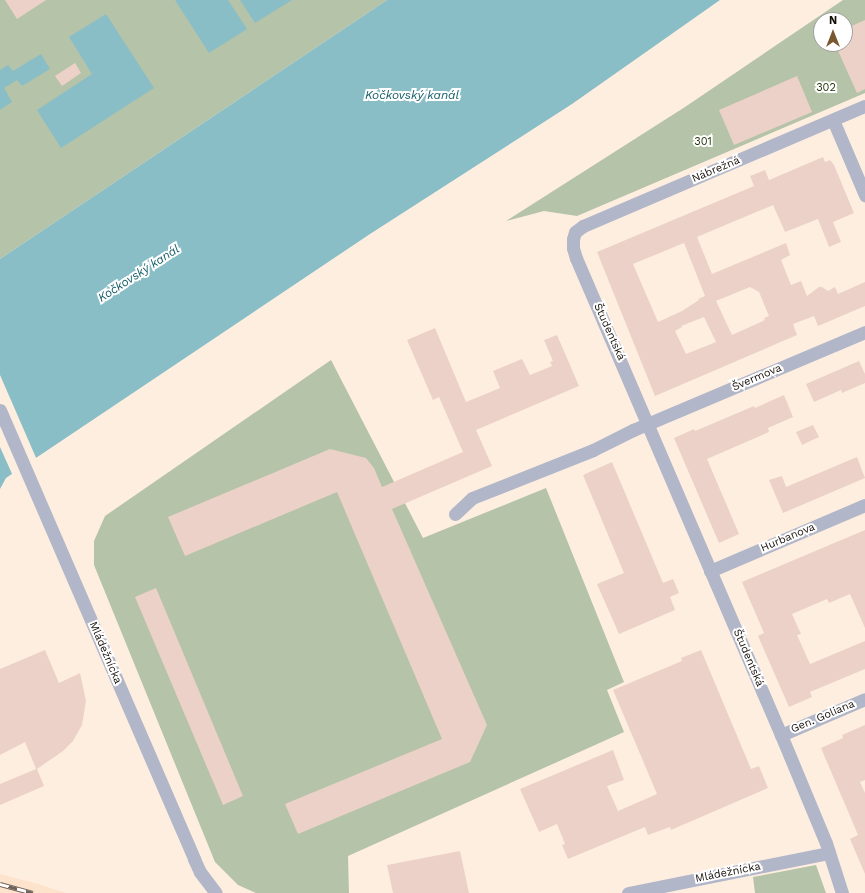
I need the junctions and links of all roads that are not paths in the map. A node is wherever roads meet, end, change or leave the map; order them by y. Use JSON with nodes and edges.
{"nodes":[{"id":1,"x":865,"y":106,"type":"edge"},
{"id":2,"x":833,"y":120,"type":"junction"},
{"id":3,"x":865,"y":195,"type":"edge"},
{"id":4,"x":573,"y":239,"type":"joint"},
{"id":5,"x":865,"y":332,"type":"edge"},
{"id":6,"x":0,"y":410,"type":"edge"},
{"id":7,"x":649,"y":424,"type":"junction"},
{"id":8,"x":865,"y":505,"type":"edge"},
{"id":9,"x":455,"y":514,"type":"dead end"},
{"id":10,"x":710,"y":571,"type":"junction"},
{"id":11,"x":865,"y":700,"type":"edge"},
{"id":12,"x":781,"y":735,"type":"junction"},
{"id":13,"x":829,"y":853,"type":"junction"},
{"id":14,"x":216,"y":893,"type":"edge"},
{"id":15,"x":628,"y":893,"type":"edge"},
{"id":16,"x":842,"y":893,"type":"edge"}],
"edges":[{"from":1,"to":2,"type":"street","name":"Nábrežná"},
{"from":2,"to":3,"type":"street"},
{"from":2,"to":4,"type":"street","name":"Nábrežná"},
{"from":4,"to":7,"type":"street","name":"Študentská"},
{"from":5,"to":7,"type":"street","name":"Švermova"},
{"from":6,"to":14,"type":"street","name":"Mládežnícka"},
{"from":7,"to":9,"type":"street"},
{"from":7,"to":10,"type":"street","name":"Študentská"},
{"from":8,"to":10,"type":"street","name":"Hurbanova"},
{"from":10,"to":12,"type":"street","name":"Študentská"},
{"from":11,"to":12,"type":"street","name":"Gen. Goliana"},
{"from":12,"to":13,"type":"street","name":"Študentská"},
{"from":13,"to":15,"type":"street","name":"Mládežnícka"},
{"from":13,"to":16,"type":"street","name":"Študentská"}]}
